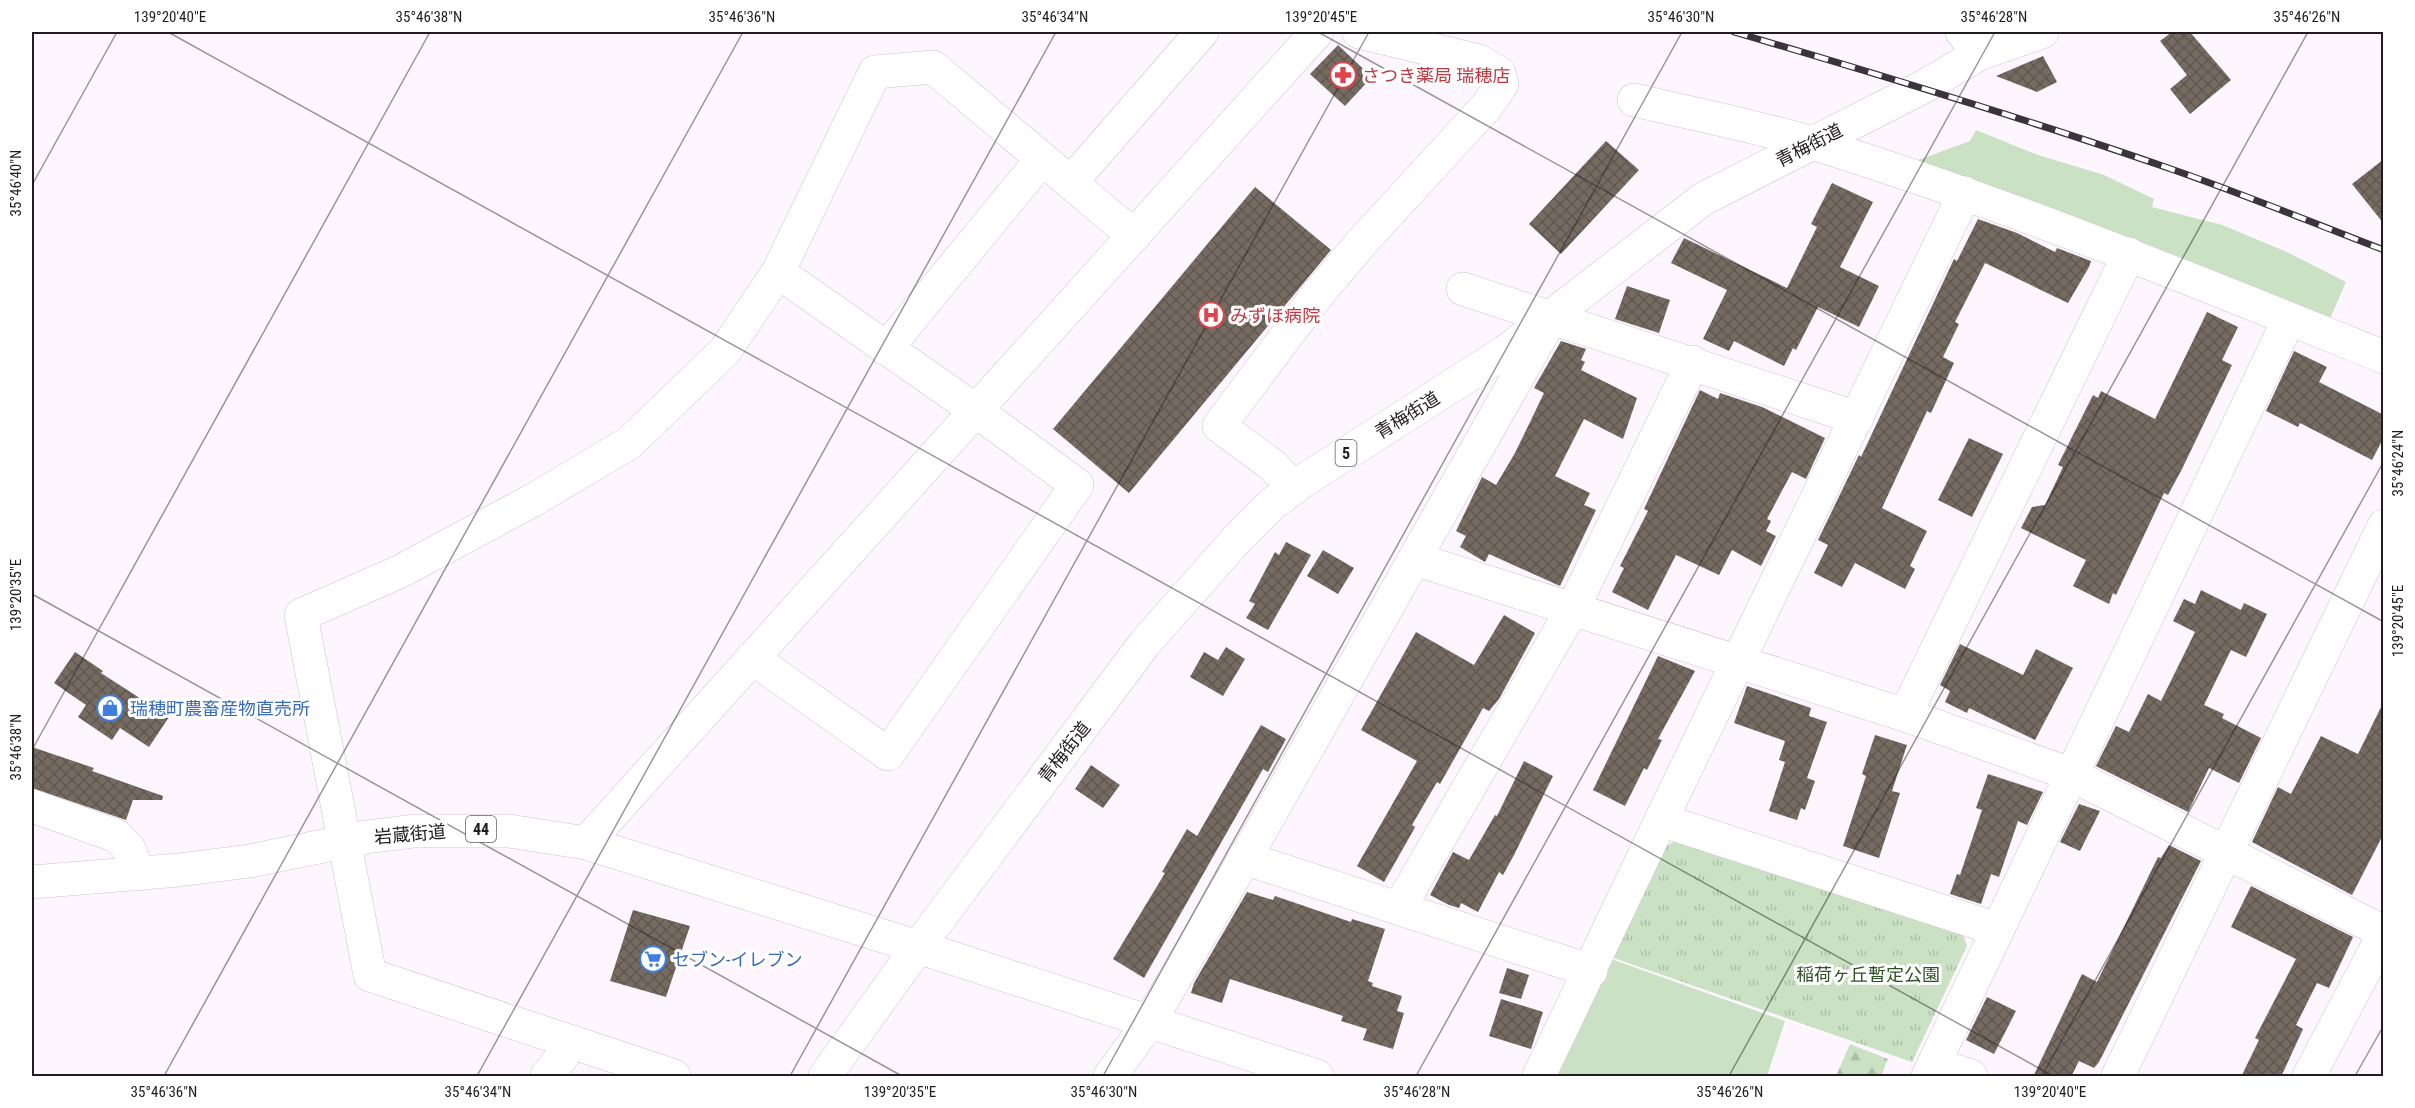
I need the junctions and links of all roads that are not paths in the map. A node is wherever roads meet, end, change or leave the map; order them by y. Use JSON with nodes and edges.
{"nodes":[{"id":1,"x":1202,"y":32,"type":"edge"},
{"id":2,"x":1317,"y":32,"type":"edge"},
{"id":3,"x":1359,"y":32,"type":"edge"},
{"id":4,"x":2042,"y":32,"type":"edge"},
{"id":5,"x":1971,"y":43,"type":"edge"},
{"id":6,"x":1634,"y":100,"type":"dead end"},
{"id":7,"x":1813,"y":143,"type":"junction"},
{"id":8,"x":1042,"y":159,"type":"junction"},
{"id":9,"x":1072,"y":181,"type":"junction"},
{"id":10,"x":1965,"y":193,"type":"junction"},
{"id":11,"x":1134,"y":236,"type":"junction"},
{"id":12,"x":2129,"y":255,"type":"junction"},
{"id":13,"x":778,"y":272,"type":"junction"},
{"id":14,"x":1463,"y":289,"type":"dead end"},
{"id":15,"x":1551,"y":318,"type":"junction"},
{"id":16,"x":2289,"y":319,"type":"junction"},
{"id":17,"x":886,"y":349,"type":"junction"},
{"id":18,"x":2384,"y":357,"type":"edge"},
{"id":19,"x":1693,"y":362,"type":"junction"},
{"id":20,"x":975,"y":410,"type":"junction"},
{"id":21,"x":1857,"y":418,"type":"junction"},
{"id":22,"x":1294,"y":488,"type":"junction"},
{"id":23,"x":2384,"y":526,"type":"edge"},
{"id":24,"x":1414,"y":559,"type":"junction"},
{"id":25,"x":1572,"y":610,"type":"junction"},
{"id":26,"x":752,"y":658,"type":"junction"},
{"id":27,"x":1738,"y":664,"type":"junction"},
{"id":28,"x":1905,"y":716,"type":"junction"},
{"id":29,"x":2070,"y":774,"type":"junction"},
{"id":30,"x":32,"y":806,"type":"edge"},
{"id":31,"x":1661,"y":820,"type":"junction"},
{"id":32,"x":345,"y":842,"type":"junction"},
{"id":33,"x":586,"y":843,"type":"junction"},
{"id":34,"x":2225,"y":851,"type":"junction"},
{"id":35,"x":1244,"y":858,"type":"junction"},
{"id":36,"x":139,"y":874,"type":"junction"},
{"id":37,"x":32,"y":882,"type":"edge"},
{"id":38,"x":1399,"y":908,"type":"junction"},
{"id":39,"x":1997,"y":929,"type":"junction"},
{"id":40,"x":2384,"y":933,"type":"edge"},
{"id":41,"x":918,"y":947,"type":"junction"},
{"id":42,"x":1591,"y":971,"type":"junction"},
{"id":43,"x":1150,"y":1021,"type":"junction"},
{"id":44,"x":573,"y":1042,"type":"junction"},
{"id":45,"x":1931,"y":1071,"type":"edge"},
{"id":46,"x":547,"y":1077,"type":"edge"},
{"id":47,"x":674,"y":1077,"type":"edge"},
{"id":48,"x":825,"y":1077,"type":"edge"},
{"id":49,"x":1110,"y":1077,"type":"edge"},
{"id":50,"x":1317,"y":1077,"type":"edge"},
{"id":51,"x":1539,"y":1077,"type":"edge"},
{"id":52,"x":1971,"y":1077,"type":"edge"},
{"id":53,"x":2118,"y":1077,"type":"edge"},
{"id":54,"x":2309,"y":1077,"type":"edge"}],
"edges":[{"from":1,"to":9,"type":"street"},
{"from":2,"to":11,"type":"street"},
{"from":3,"to":22,"type":"street"},
{"from":4,"to":5,"type":"street","name":"青梅街道","number":"5"},
{"from":5,"to":7,"type":"street","name":"青梅街道","number":"5"},
{"from":6,"to":7,"type":"street"},
{"from":7,"to":10,"type":"street"},
{"from":7,"to":15,"type":"street","name":"青梅街道","number":"5"},
{"from":8,"to":9,"type":"street"},
{"from":8,"to":13,"type":"street"},
{"from":8,"to":17,"type":"street"},
{"from":9,"to":11,"type":"street"},
{"from":10,"to":12,"type":"street"},
{"from":10,"to":21,"type":"street"},
{"from":11,"to":20,"type":"street"},
{"from":12,"to":16,"type":"street"},
{"from":12,"to":28,"type":"street"},
{"from":13,"to":17,"type":"street"},
{"from":13,"to":32,"type":"street"},
{"from":14,"to":15,"type":"street"},
{"from":15,"to":19,"type":"street"},
{"from":15,"to":22,"type":"street","name":"青梅街道","number":"5"},
{"from":15,"to":24,"type":"street"},
{"from":16,"to":18,"type":"street"},
{"from":16,"to":29,"type":"street"},
{"from":17,"to":20,"type":"street"},
{"from":19,"to":21,"type":"street"},
{"from":19,"to":25,"type":"street"},
{"from":20,"to":26,"type":"street"},
{"from":20,"to":26,"type":"street"},
{"from":21,"to":27,"type":"street"},
{"from":22,"to":41,"type":"street","name":"青梅街道","number":"5"},
{"from":23,"to":34,"type":"street"},
{"from":24,"to":25,"type":"street"},
{"from":24,"to":35,"type":"street"},
{"from":25,"to":27,"type":"street"},
{"from":25,"to":38,"type":"street"},
{"from":26,"to":33,"type":"street"},
{"from":27,"to":28,"type":"street"},
{"from":27,"to":31,"type":"street"},
{"from":28,"to":29,"type":"street"},
{"from":29,"to":34,"type":"street"},
{"from":29,"to":39,"type":"street"},
{"from":30,"to":36,"type":"street"},
{"from":31,"to":39,"type":"street"},
{"from":31,"to":42,"type":"street"},
{"from":32,"to":33,"type":"street","name":"岩蔵街道","number":"44"},
{"from":32,"to":36,"type":"street","name":"岩蔵街道","number":"44"},
{"from":32,"to":44,"type":"street"},
{"from":33,"to":41,"type":"street","name":"岩蔵街道","number":"44"},
{"from":34,"to":40,"type":"street"},
{"from":34,"to":53,"type":"street"},
{"from":35,"to":38,"type":"street"},
{"from":35,"to":43,"type":"street"},
{"from":36,"to":37,"type":"street","name":"岩蔵街道","number":"44"},
{"from":38,"to":42,"type":"street"},
{"from":39,"to":45,"type":"street"},
{"from":40,"to":54,"type":"street"},
{"from":41,"to":43,"type":"street","name":"岩蔵街道"},
{"from":41,"to":48,"type":"street","name":"青梅街道","number":"5"},
{"from":42,"to":51,"type":"street"},
{"from":43,"to":49,"type":"street"},
{"from":43,"to":50,"type":"street","name":"岩蔵街道"},
{"from":44,"to":46,"type":"street"},
{"from":44,"to":47,"type":"street"},
{"from":45,"to":52,"type":"street"}]}
